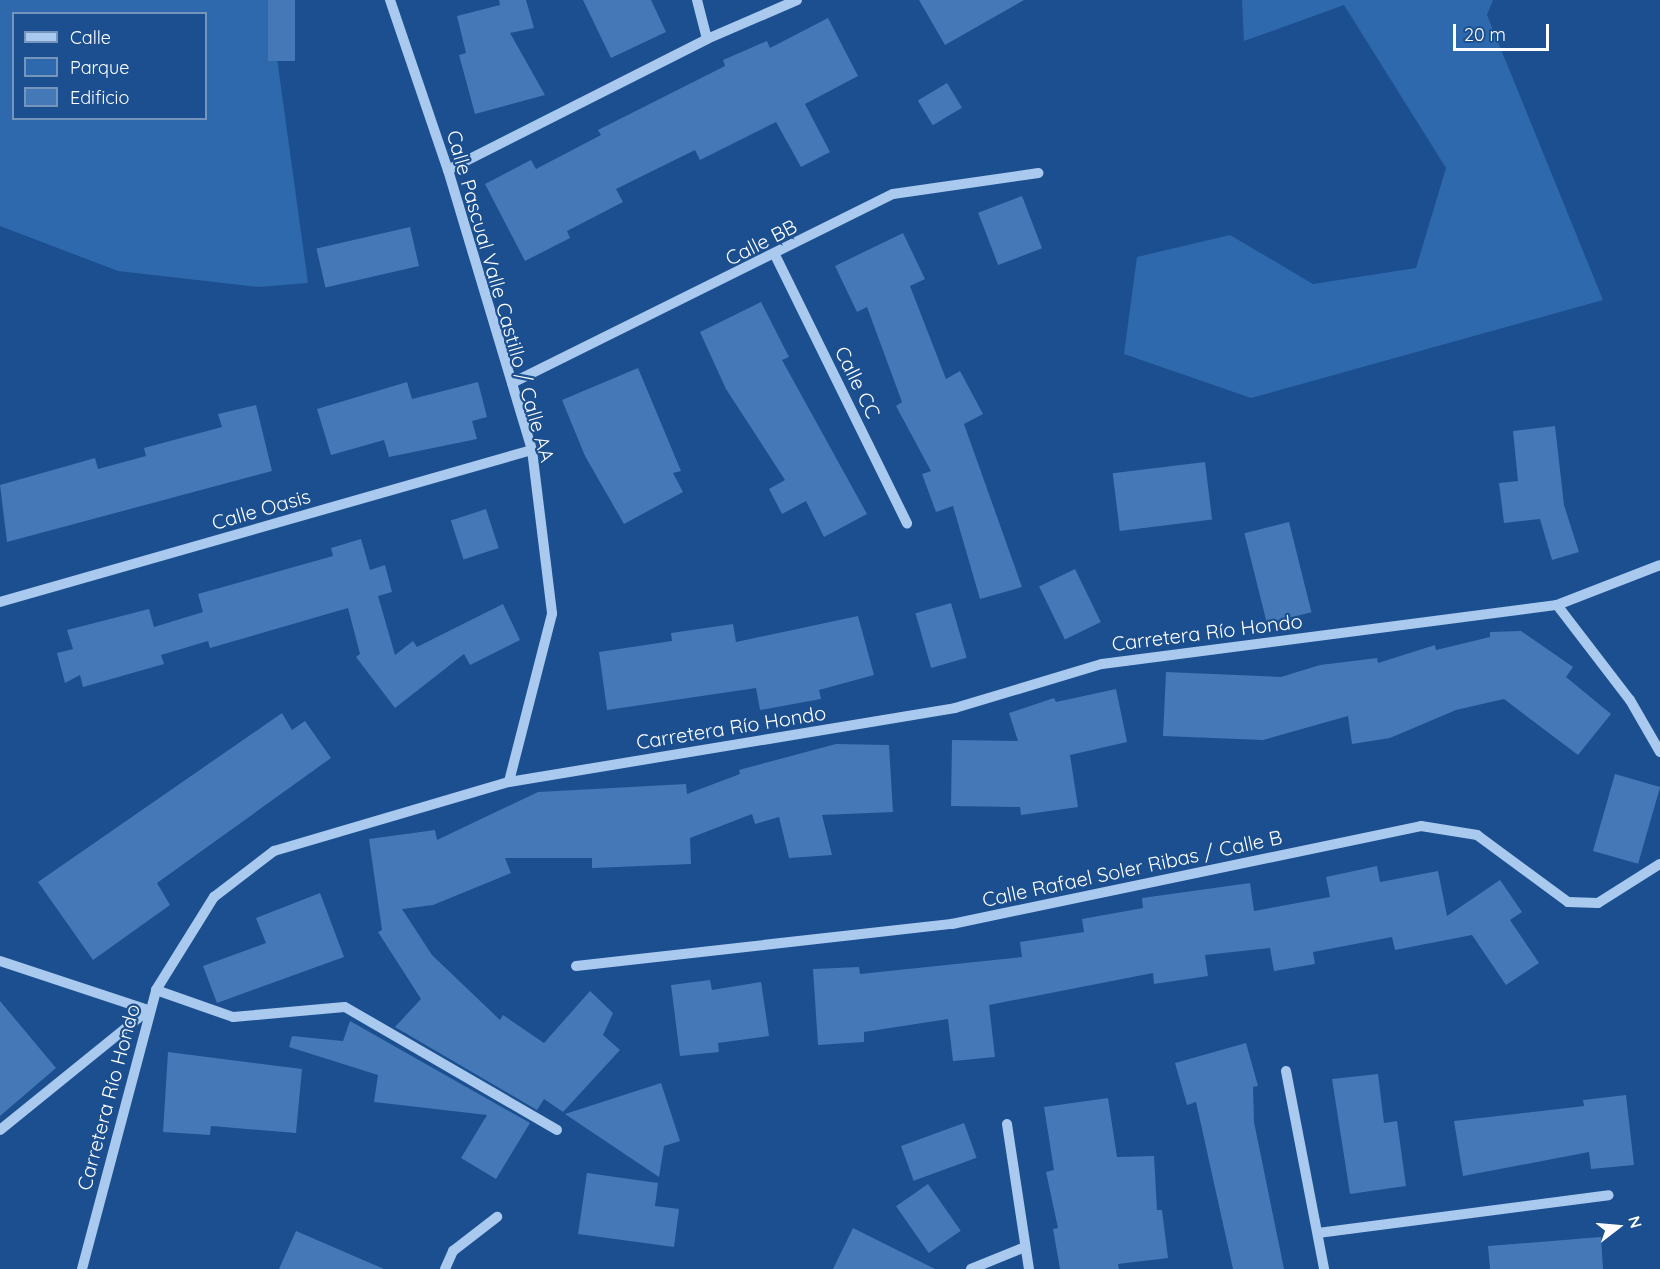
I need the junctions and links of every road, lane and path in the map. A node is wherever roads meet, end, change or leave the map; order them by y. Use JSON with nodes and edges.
{"nodes":[{"id":1,"x":390,"y":0,"type":"edge"},
{"id":2,"x":697,"y":0,"type":"edge"},
{"id":3,"x":796,"y":0,"type":"edge"},
{"id":4,"x":707,"y":39,"type":"junction"},
{"id":5,"x":448,"y":170,"type":"junction"},
{"id":6,"x":1038,"y":173,"type":"dead end"},
{"id":7,"x":776,"y":257,"type":"junction"},
{"id":8,"x":512,"y":383,"type":"junction"},
{"id":9,"x":532,"y":450,"type":"junction"},
{"id":10,"x":907,"y":523,"type":"dead end"},
{"id":11,"x":1660,"y":565,"type":"edge"},
{"id":12,"x":0,"y":602,"type":"edge"},
{"id":13,"x":1557,"y":605,"type":"junction"},
{"id":14,"x":1660,"y":752,"type":"edge"},
{"id":15,"x":509,"y":782,"type":"junction"},
{"id":16,"x":1660,"y":864,"type":"edge"},
{"id":17,"x":0,"y":961,"type":"edge"},
{"id":18,"x":576,"y":966,"type":"dead end"},
{"id":19,"x":156,"y":990,"type":"junction"},
{"id":20,"x":148,"y":1010,"type":"junction"},
{"id":21,"x":1286,"y":1071,"type":"dead end"},
{"id":22,"x":1007,"y":1124,"type":"dead end"},
{"id":23,"x":0,"y":1130,"type":"edge"},
{"id":24,"x":557,"y":1130,"type":"dead end"},
{"id":25,"x":1610,"y":1194,"type":"dead end"},
{"id":26,"x":497,"y":1217,"type":"dead end"},
{"id":27,"x":1318,"y":1233,"type":"junction"},
{"id":28,"x":1025,"y":1247,"type":"junction"},
{"id":29,"x":82,"y":1269,"type":"edge"},
{"id":30,"x":445,"y":1269,"type":"edge"},
{"id":31,"x":970,"y":1269,"type":"edge"},
{"id":32,"x":1029,"y":1269,"type":"edge"},
{"id":33,"x":1324,"y":1269,"type":"edge"}],
"edges":[{"from":1,"to":5,"type":"street","name":"Calle Pascual Valle Castillo / Calle AA"},
{"from":2,"to":4,"type":"street"},
{"from":3,"to":4,"type":"street"},
{"from":4,"to":5,"type":"street"},
{"from":5,"to":8,"type":"street","name":"Calle Pascual Valle Castillo / Calle AA"},
{"from":6,"to":7,"type":"street","name":"Calle BB"},
{"from":7,"to":8,"type":"street","name":"Calle BB"},
{"from":7,"to":10,"type":"street","name":"Calle CC"},
{"from":8,"to":9,"type":"street","name":"Calle Pascual Valle Castillo / Calle AA"},
{"from":9,"to":12,"type":"street","name":"Calle Oasis"},
{"from":9,"to":15,"type":"street","name":"Calle Pascual Valle Castillo / Calle AA"},
{"from":11,"to":13,"type":"street","name":"Carretera Río Hondo"},
{"from":13,"to":14,"type":"street"},
{"from":13,"to":15,"type":"street","name":"Carretera Río Hondo"},
{"from":15,"to":19,"type":"street","name":"Carretera Río Hondo"},
{"from":16,"to":18,"type":"street","name":"Calle Rafael Soler Ribas / Calle B"},
{"from":17,"to":20,"type":"street"},
{"from":19,"to":20,"type":"street","name":"Carretera Río Hondo"},
{"from":19,"to":24,"type":"street"},
{"from":20,"to":23,"type":"street"},
{"from":20,"to":29,"type":"street","name":"Carretera Río Hondo"},
{"from":21,"to":27,"type":"street"},
{"from":22,"to":28,"type":"street"},
{"from":25,"to":27,"type":"street"},
{"from":26,"to":30,"type":"street"},
{"from":27,"to":33,"type":"street"},
{"from":28,"to":31,"type":"street"},
{"from":28,"to":32,"type":"street"}]}
